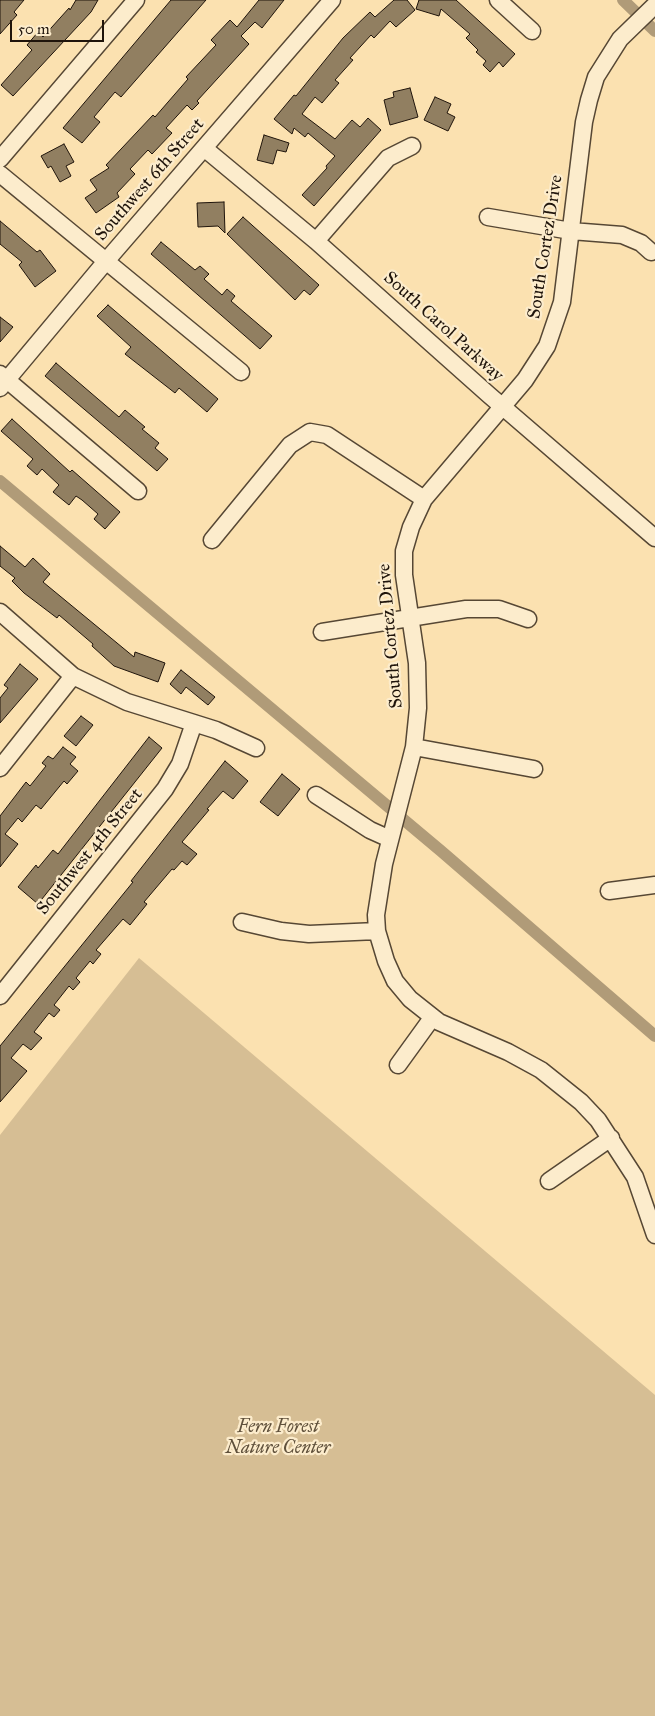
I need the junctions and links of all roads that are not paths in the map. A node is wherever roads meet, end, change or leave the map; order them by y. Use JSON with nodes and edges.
{"nodes":[{"id":1,"x":136,"y":0,"type":"edge"},
{"id":2,"x":332,"y":0,"type":"edge"},
{"id":3,"x":498,"y":0,"type":"edge"},
{"id":4,"x":655,"y":5,"type":"edge"},
{"id":5,"x":532,"y":31,"type":"dead end"},
{"id":6,"x":412,"y":146,"type":"dead end"},
{"id":7,"x":204,"y":148,"type":"junction"},
{"id":8,"x":0,"y":159,"type":"edge"},
{"id":9,"x":0,"y":174,"type":"edge"},
{"id":10,"x":488,"y":217,"type":"dead end"},
{"id":11,"x":571,"y":231,"type":"junction"},
{"id":12,"x":316,"y":241,"type":"junction"},
{"id":13,"x":651,"y":252,"type":"dead end"},
{"id":14,"x":106,"y":260,"type":"junction"},
{"id":15,"x":241,"y":372,"type":"dead end"},
{"id":16,"x":2,"y":380,"type":"edge"},
{"id":17,"x":503,"y":407,"type":"junction"},
{"id":18,"x":138,"y":490,"type":"dead end"},
{"id":19,"x":424,"y":499,"type":"junction"},
{"id":20,"x":655,"y":538,"type":"edge"},
{"id":21,"x":212,"y":540,"type":"dead end"},
{"id":22,"x":0,"y":612,"type":"edge"},
{"id":23,"x":410,"y":618,"type":"junction"},
{"id":24,"x":528,"y":619,"type":"dead end"},
{"id":25,"x":322,"y":632,"type":"dead end"},
{"id":26,"x":73,"y":676,"type":"junction"},
{"id":27,"x":194,"y":723,"type":"junction"},
{"id":28,"x":414,"y":747,"type":"junction"},
{"id":29,"x":256,"y":748,"type":"dead end"},
{"id":30,"x":0,"y":768,"type":"edge"},
{"id":31,"x":534,"y":769,"type":"dead end"},
{"id":32,"x":316,"y":795,"type":"dead end"},
{"id":33,"x":391,"y":834,"type":"junction"},
{"id":34,"x":655,"y":885,"type":"edge"},
{"id":35,"x":609,"y":891,"type":"dead end"},
{"id":36,"x":242,"y":922,"type":"dead end"},
{"id":37,"x":377,"y":931,"type":"junction"},
{"id":38,"x":0,"y":996,"type":"edge"},
{"id":39,"x":432,"y":1018,"type":"junction"},
{"id":40,"x":398,"y":1065,"type":"dead end"},
{"id":41,"x":611,"y":1138,"type":"junction"},
{"id":42,"x":549,"y":1181,"type":"dead end"},
{"id":43,"x":655,"y":1235,"type":"edge"}],
"edges":[{"from":1,"to":8,"type":"street"},
{"from":2,"to":7,"type":"street","name":"Southwest 6th Street"},
{"from":3,"to":5,"type":"street"},
{"from":4,"to":11,"type":"street","name":"South Cortez Drive"},
{"from":6,"to":12,"type":"street"},
{"from":7,"to":12,"type":"street","name":"South Carol Parkway"},
{"from":7,"to":14,"type":"street","name":"Southwest 6th Street"},
{"from":9,"to":14,"type":"street"},
{"from":10,"to":11,"type":"street"},
{"from":11,"to":13,"type":"street"},
{"from":11,"to":17,"type":"street","name":"South Cortez Drive"},
{"from":12,"to":17,"type":"street","name":"South Carol Parkway"},
{"from":14,"to":15,"type":"street"},
{"from":14,"to":16,"type":"street","name":"Southwest 6th Street"},
{"from":16,"to":18,"type":"street"},
{"from":17,"to":19,"type":"street","name":"South Cortez Drive"},
{"from":17,"to":20,"type":"street","name":"South Carol Parkway"},
{"from":19,"to":21,"type":"street"},
{"from":19,"to":23,"type":"street","name":"South Cortez Drive"},
{"from":22,"to":26,"type":"street"},
{"from":23,"to":24,"type":"street"},
{"from":23,"to":25,"type":"street"},
{"from":23,"to":28,"type":"street","name":"South Cortez Drive"},
{"from":26,"to":27,"type":"street"},
{"from":26,"to":30,"type":"street"},
{"from":27,"to":29,"type":"street"},
{"from":27,"to":38,"type":"street","name":"Southwest 4th Street"},
{"from":28,"to":31,"type":"street"},
{"from":28,"to":33,"type":"street","name":"South Cortez Drive"},
{"from":32,"to":33,"type":"street"},
{"from":33,"to":37,"type":"street","name":"South Cortez Drive"},
{"from":34,"to":35,"type":"street"},
{"from":36,"to":37,"type":"street"},
{"from":37,"to":39,"type":"street","name":"South Cortez Drive"},
{"from":39,"to":40,"type":"street"},
{"from":39,"to":41,"type":"street","name":"South Cortez Drive"},
{"from":41,"to":42,"type":"street"},
{"from":41,"to":43,"type":"street","name":"South Cortez Drive"}]}
